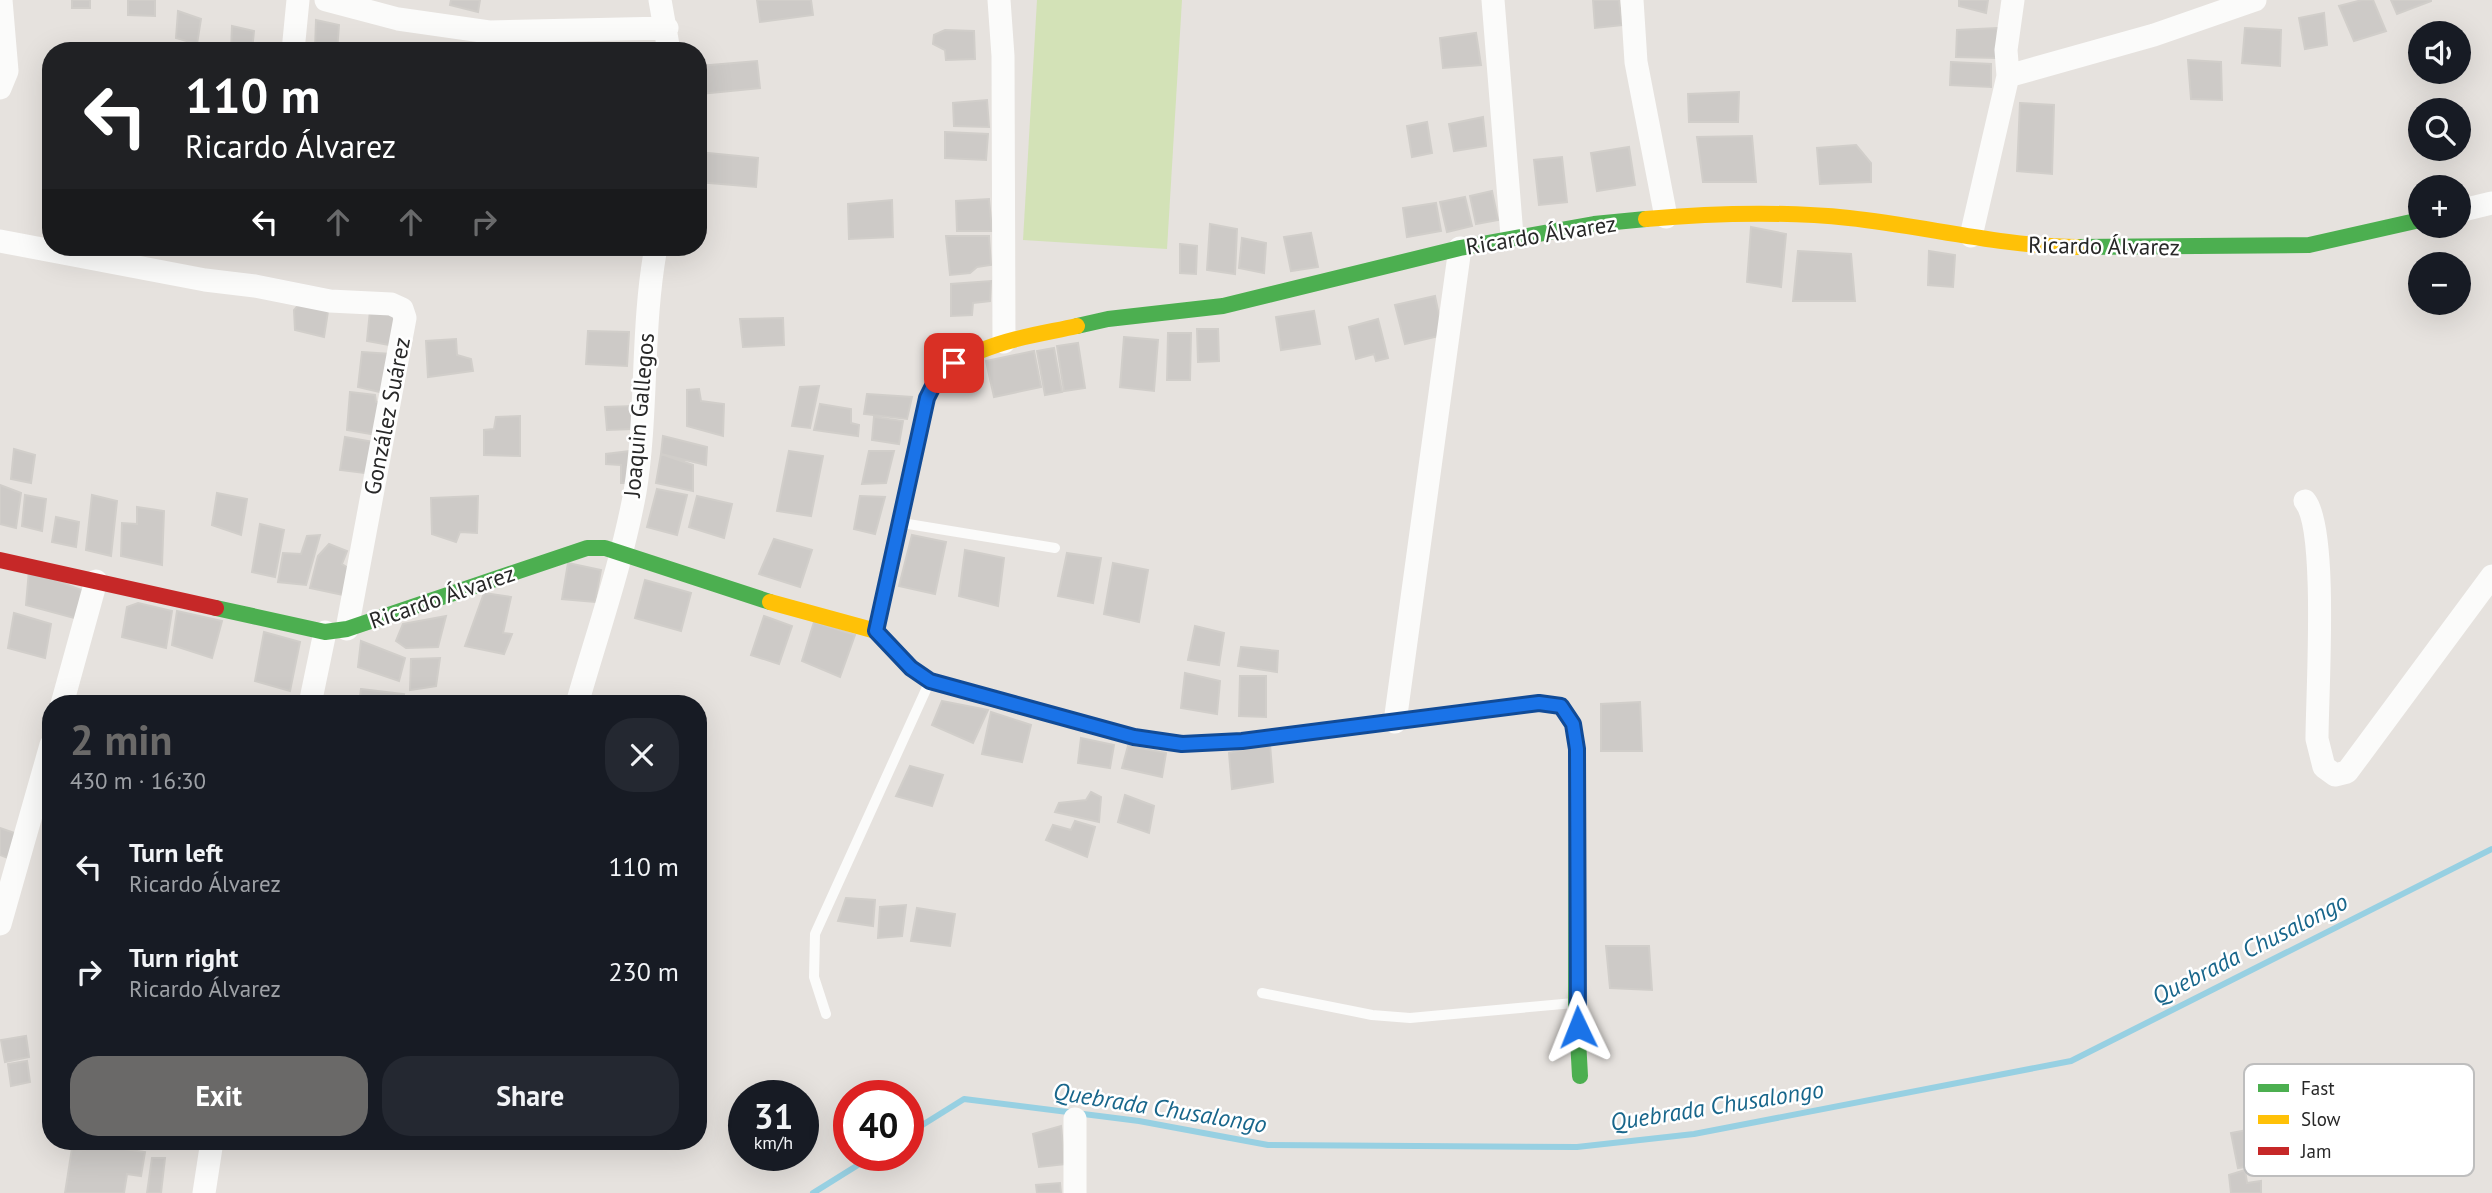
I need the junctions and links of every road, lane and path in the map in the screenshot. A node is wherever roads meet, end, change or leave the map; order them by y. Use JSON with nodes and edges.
{"nodes":[{"id":1,"x":1,"y":0,"type":"edge"},
{"id":2,"x":298,"y":0,"type":"edge"},
{"id":3,"x":326,"y":0,"type":"edge"},
{"id":4,"x":660,"y":0,"type":"edge"},
{"id":5,"x":999,"y":0,"type":"edge"},
{"id":6,"x":1493,"y":0,"type":"edge"},
{"id":7,"x":1632,"y":0,"type":"edge"},
{"id":8,"x":2013,"y":0,"type":"edge"},
{"id":9,"x":2255,"y":0,"type":"edge"},
{"id":10,"x":668,"y":40,"type":"edge"},
{"id":11,"x":294,"y":42,"type":"edge"},
{"id":12,"x":2008,"y":76,"type":"junction"},
{"id":13,"x":0,"y":88,"type":"edge"},
{"id":14,"x":2492,"y":204,"type":"edge"},
{"id":15,"x":2471,"y":208,"type":"edge"},
{"id":16,"x":1666,"y":217,"type":"junction"},
{"id":17,"x":2408,"y":222,"type":"edge"},
{"id":18,"x":1512,"y":236,"type":"junction"},
{"id":19,"x":1971,"y":236,"type":"junction"},
{"id":20,"x":0,"y":241,"type":"edge"},
{"id":21,"x":1460,"y":247,"type":"junction"},
{"id":22,"x":42,"y":249,"type":"edge"},
{"id":23,"x":79,"y":256,"type":"edge"},
{"id":24,"x":654,"y":256,"type":"edge"},
{"id":25,"x":1004,"y":342,"type":"junction"},
{"id":26,"x":2305,"y":501,"type":"dead end"},
{"id":27,"x":900,"y":523,"type":"junction"},
{"id":28,"x":1055,"y":548,"type":"dead end"},
{"id":29,"x":622,"y":552,"type":"junction"},
{"id":30,"x":0,"y":560,"type":"edge"},
{"id":31,"x":2492,"y":576,"type":"edge"},
{"id":32,"x":96,"y":581,"type":"junction"},
{"id":33,"x":336,"y":631,"type":"junction"},
{"id":34,"x":876,"y":631,"type":"junction"},
{"id":35,"x":930,"y":681,"type":"junction"},
{"id":36,"x":64,"y":695,"type":"edge"},
{"id":37,"x":313,"y":695,"type":"edge"},
{"id":38,"x":580,"y":695,"type":"edge"},
{"id":39,"x":1395,"y":722,"type":"junction"},
{"id":40,"x":42,"y":777,"type":"edge"},
{"id":41,"x":0,"y":924,"type":"edge"},
{"id":42,"x":1262,"y":993,"type":"dead end"},
{"id":43,"x":1577,"y":1003,"type":"junction"},
{"id":44,"x":826,"y":1014,"type":"dead end"},
{"id":45,"x":1580,"y":1076,"type":"dead end"},
{"id":46,"x":1074,"y":1119,"type":"dead end"},
{"id":47,"x":211,"y":1150,"type":"edge"},
{"id":48,"x":204,"y":1193,"type":"edge"},
{"id":49,"x":1075,"y":1193,"type":"edge"}],
"edges":[{"from":1,"to":13,"type":"street"},
{"from":2,"to":11,"type":"street"},
{"from":3,"to":10,"type":"street"},
{"from":4,"to":10,"type":"street"},
{"from":5,"to":25,"type":"street"},
{"from":6,"to":18,"type":"street"},
{"from":7,"to":16,"type":"street"},
{"from":8,"to":12,"type":"street"},
{"from":9,"to":12,"type":"street"},
{"from":12,"to":19,"type":"street"},
{"from":14,"to":15,"type":"street"},
{"from":16,"to":18,"type":"street","name":"Ricardo Álvarez"},
{"from":16,"to":19,"type":"street","name":"Ricardo Álvarez"},
{"from":17,"to":19,"type":"street","name":"Ricardo Álvarez"},
{"from":18,"to":21,"type":"street","name":"Ricardo Álvarez"},
{"from":20,"to":22,"type":"street","name":"González Suárez"},
{"from":21,"to":25,"type":"street","name":"Ricardo Álvarez"},
{"from":21,"to":39,"type":"street"},
{"from":23,"to":33,"type":"street","name":"González Suárez"},
{"from":24,"to":29,"type":"street","name":"Joaquin Gallegos"},
{"from":25,"to":27,"type":"street","name":"Ricardo Álvarez"},
{"from":26,"to":31,"type":"street"},
{"from":27,"to":28,"type":"lane"},
{"from":27,"to":34,"type":"street","name":"Ricardo Álvarez"},
{"from":29,"to":33,"type":"street","name":"Ricardo Álvarez"},
{"from":29,"to":34,"type":"street","name":"Ricardo Álvarez"},
{"from":29,"to":38,"type":"street","name":"Joaquin Gallegos"},
{"from":30,"to":32,"type":"street"},
{"from":32,"to":33,"type":"street"},
{"from":32,"to":36,"type":"street"},
{"from":33,"to":37,"type":"street","name":"González Suárez"},
{"from":34,"to":35,"type":"street"},
{"from":35,"to":39,"type":"street"},
{"from":35,"to":44,"type":"lane"},
{"from":39,"to":43,"type":"street"},
{"from":40,"to":41,"type":"street"},
{"from":42,"to":43,"type":"lane"},
{"from":43,"to":45,"type":"street"},
{"from":46,"to":49,"type":"street"},
{"from":47,"to":48,"type":"street"}]}
